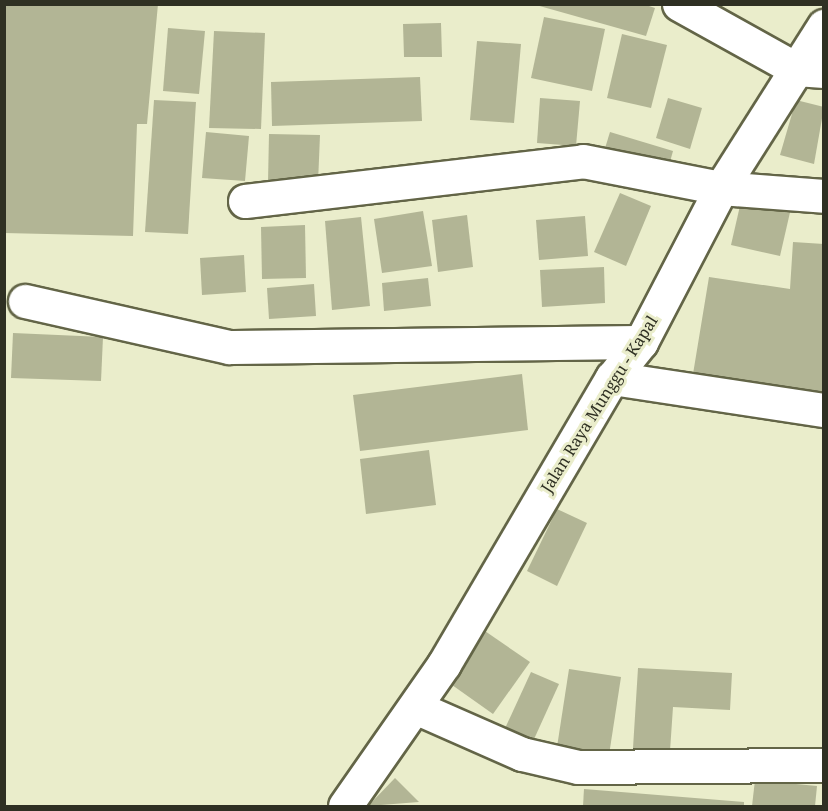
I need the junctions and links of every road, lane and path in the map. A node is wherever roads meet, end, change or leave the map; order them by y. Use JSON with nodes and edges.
{"nodes":[{"id":1,"x":679,"y":4,"type":"edge"},
{"id":2,"x":824,"y":26,"type":"edge"},
{"id":3,"x":810,"y":70,"type":"edge"},
{"id":4,"x":721,"y":188,"type":"junction"},
{"id":5,"x":824,"y":196,"type":"edge"},
{"id":6,"x":245,"y":201,"type":"dead end"},
{"id":7,"x":25,"y":301,"type":"dead end"},
{"id":8,"x":641,"y":342,"type":"junction"},
{"id":9,"x":612,"y":378,"type":"junction"},
{"id":10,"x":824,"y":410,"type":"edge"},
{"id":11,"x":415,"y":707,"type":"junction"},
{"id":12,"x":824,"y":765,"type":"edge"},
{"id":13,"x":345,"y":807,"type":"edge"}],
"edges":[{"from":1,"to":3,"type":"street"},
{"from":2,"to":3,"type":"street","name":"Jalan Raya Munggu - Kapal"},
{"from":3,"to":4,"type":"street","name":"Jalan Raya Munggu - Kapal"},
{"from":4,"to":5,"type":"street"},
{"from":4,"to":6,"type":"street"},
{"from":4,"to":8,"type":"street","name":"Jalan Raya Munggu - Kapal"},
{"from":7,"to":8,"type":"street"},
{"from":8,"to":9,"type":"street","name":"Jalan Raya Munggu - Kapal"},
{"from":9,"to":10,"type":"street"},
{"from":9,"to":11,"type":"street","name":"Jalan Raya Munggu - Kapal"},
{"from":11,"to":12,"type":"street"},
{"from":11,"to":13,"type":"street","name":"Jalan Raya Munggu - Kapal"}]}
